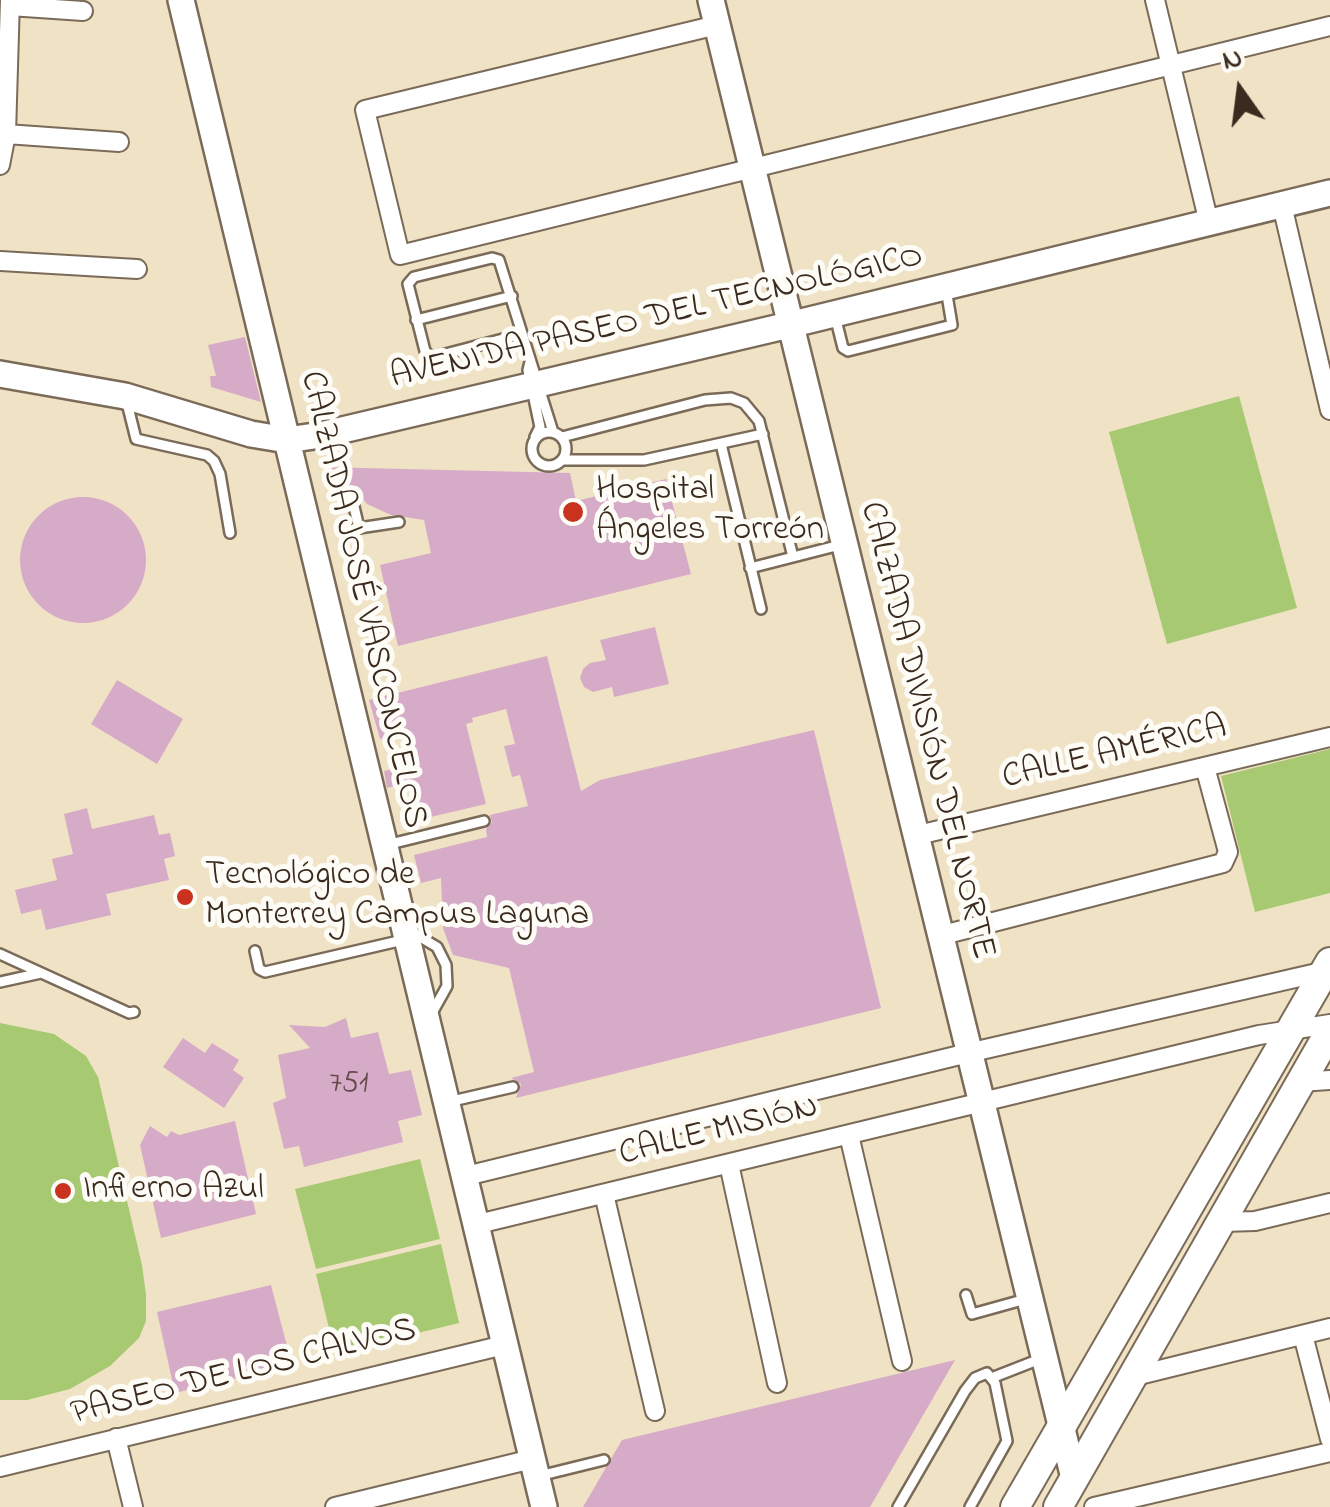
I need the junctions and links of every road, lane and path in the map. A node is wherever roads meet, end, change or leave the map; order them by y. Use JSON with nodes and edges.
{"nodes":[{"id":1,"x":1155,"y":0,"type":"edge"},
{"id":2,"x":187,"y":1,"type":"edge"},
{"id":3,"x":10,"y":3,"type":"edge"},
{"id":4,"x":83,"y":11,"type":"dead end"},
{"id":5,"x":714,"y":12,"type":"edge"},
{"id":6,"x":1330,"y":26,"type":"edge"},
{"id":7,"x":1170,"y":64,"type":"junction"},
{"id":8,"x":6,"y":134,"type":"junction"},
{"id":9,"x":119,"y":142,"type":"dead end"},
{"id":10,"x":0,"y":166,"type":"edge"},
{"id":11,"x":751,"y":169,"type":"junction"},
{"id":12,"x":1330,"y":193,"type":"edge"},
{"id":13,"x":1282,"y":205,"type":"junction"},
{"id":14,"x":1209,"y":222,"type":"junction"},
{"id":15,"x":0,"y":261,"type":"edge"},
{"id":16,"x":138,"y":270,"type":"dead end"},
{"id":17,"x":945,"y":286,"type":"junction"},
{"id":18,"x":512,"y":296,"type":"junction"},
{"id":19,"x":834,"y":314,"type":"junction"},
{"id":20,"x":416,"y":320,"type":"junction"},
{"id":21,"x":789,"y":325,"type":"junction"},
{"id":22,"x":522,"y":334,"type":"junction"},
{"id":23,"x":0,"y":374,"type":"edge"},
{"id":24,"x":534,"y":377,"type":"junction"},
{"id":25,"x":125,"y":396,"type":"junction"},
{"id":26,"x":1330,"y":410,"type":"edge"},
{"id":27,"x":557,"y":434,"type":"junction"},
{"id":28,"x":763,"y":434,"type":"junction"},
{"id":29,"x":534,"y":439,"type":"junction"},
{"id":30,"x":287,"y":440,"type":"junction"},
{"id":31,"x":721,"y":444,"type":"junction"},
{"id":32,"x":562,"y":460,"type":"junction"},
{"id":33,"x":352,"y":498,"type":"dead end"},
{"id":34,"x":398,"y":522,"type":"dead end"},
{"id":35,"x":230,"y":532,"type":"dead end"},
{"id":36,"x":843,"y":545,"type":"junction"},
{"id":37,"x":793,"y":557,"type":"junction"},
{"id":38,"x":750,"y":568,"type":"junction"},
{"id":39,"x":761,"y":609,"type":"dead end"},
{"id":40,"x":1330,"y":736,"type":"edge"},
{"id":41,"x":1205,"y":767,"type":"junction"},
{"id":42,"x":484,"y":820,"type":"dead end"},
{"id":43,"x":914,"y":836,"type":"junction"},
{"id":44,"x":384,"y":845,"type":"junction"},
{"id":45,"x":404,"y":933,"type":"junction"},
{"id":46,"x":939,"y":936,"type":"junction"},
{"id":47,"x":255,"y":951,"type":"dead end"},
{"id":48,"x":0,"y":954,"type":"edge"},
{"id":49,"x":1328,"y":967,"type":"edge"},
{"id":50,"x":42,"y":973,"type":"junction"},
{"id":51,"x":0,"y":982,"type":"edge"},
{"id":52,"x":134,"y":1012,"type":"dead end"},
{"id":53,"x":1330,"y":1028,"type":"edge"},
{"id":54,"x":1289,"y":1031,"type":"junction"},
{"id":55,"x":968,"y":1053,"type":"junction"},
{"id":56,"x":1330,"y":1080,"type":"edge"},
{"id":57,"x":1300,"y":1082,"type":"junction"},
{"id":58,"x":513,"y":1087,"type":"dead end"},
{"id":59,"x":445,"y":1102,"type":"junction"},
{"id":60,"x":980,"y":1103,"type":"junction"},
{"id":61,"x":849,"y":1135,"type":"junction"},
{"id":62,"x":729,"y":1164,"type":"junction"},
{"id":63,"x":462,"y":1177,"type":"junction"},
{"id":64,"x":604,"y":1194,"type":"junction"},
{"id":65,"x":1330,"y":1203,"type":"edge"},
{"id":66,"x":1223,"y":1222,"type":"junction"},
{"id":67,"x":474,"y":1225,"type":"junction"},
{"id":68,"x":966,"y":1295,"type":"dead end"},
{"id":69,"x":1028,"y":1299,"type":"junction"},
{"id":70,"x":1330,"y":1328,"type":"edge"},
{"id":71,"x":1303,"y":1335,"type":"junction"},
{"id":72,"x":504,"y":1345,"type":"junction"},
{"id":73,"x":1042,"y":1358,"type":"junction"},
{"id":74,"x":902,"y":1361,"type":"dead end"},
{"id":75,"x":994,"y":1377,"type":"junction"},
{"id":76,"x":1130,"y":1378,"type":"junction"},
{"id":77,"x":778,"y":1382,"type":"dead end"},
{"id":78,"x":655,"y":1411,"type":"dead end"},
{"id":79,"x":1060,"y":1430,"type":"junction"},
{"id":80,"x":116,"y":1438,"type":"junction"},
{"id":81,"x":1330,"y":1439,"type":"edge"},
{"id":82,"x":1330,"y":1452,"type":"edge"},
{"id":83,"x":604,"y":1460,"type":"dead end"},
{"id":84,"x":0,"y":1467,"type":"edge"},
{"id":85,"x":534,"y":1468,"type":"junction"},
{"id":86,"x":1074,"y":1478,"type":"junction"},
{"id":87,"x":133,"y":1507,"type":"edge"},
{"id":88,"x":335,"y":1507,"type":"edge"},
{"id":89,"x":544,"y":1507,"type":"edge"},
{"id":90,"x":898,"y":1507,"type":"edge"},
{"id":91,"x":970,"y":1507,"type":"edge"},
{"id":92,"x":1016,"y":1507,"type":"edge"},
{"id":93,"x":1058,"y":1507,"type":"edge"},
{"id":94,"x":1094,"y":1507,"type":"edge"}],
"edges":[{"from":1,"to":7,"type":"street"},
{"from":2,"to":30,"type":"main road","name":"CALZADA JOSÉ VASCONCELOS"},
{"from":3,"to":4,"type":"street"},
{"from":3,"to":8,"type":"street"},
{"from":5,"to":11,"type":"main road","name":"CALZADA DIVISIÓN DEL NORTE"},
{"from":5,"to":11,"type":"street"},
{"from":6,"to":7,"type":"street"},
{"from":7,"to":11,"type":"street"},
{"from":7,"to":14,"type":"street"},
{"from":8,"to":9,"type":"street"},
{"from":8,"to":10,"type":"street"},
{"from":11,"to":21,"type":"main road","name":"CALZADA DIVISIÓN DEL NORTE"},
{"from":12,"to":13,"type":"main road","name":"AVENIDA PASEO DEL TECNOLÓGICO"},
{"from":13,"to":14,"type":"main road","name":"AVENIDA PASEO DEL TECNOLÓGICO"},
{"from":13,"to":26,"type":"street"},
{"from":14,"to":17,"type":"main road","name":"AVENIDA PASEO DEL TECNOLÓGICO"},
{"from":15,"to":16,"type":"street"},
{"from":17,"to":19,"type":"main road","name":"AVENIDA PASEO DEL TECNOLÓGICO"},
{"from":17,"to":19,"type":"lane"},
{"from":18,"to":20,"type":"lane"},
{"from":18,"to":20,"type":"lane"},
{"from":18,"to":22,"type":"lane"},
{"from":19,"to":21,"type":"main road","name":"AVENIDA PASEO DEL TECNOLÓGICO"},
{"from":20,"to":22,"type":"lane"},
{"from":21,"to":24,"type":"main road","name":"AVENIDA PASEO DEL TECNOLÓGICO"},
{"from":21,"to":36,"type":"main road","name":"CALZADA DIVISIÓN DEL NORTE"},
{"from":22,"to":24,"type":"lane"},
{"from":23,"to":25,"type":"main road","name":"AVENIDA PASEO DEL TECNOLÓGICO"},
{"from":24,"to":27,"type":"lane"},
{"from":24,"to":29,"type":"lane"},
{"from":24,"to":30,"type":"main road","name":"AVENIDA PASEO DEL TECNOLÓGICO"},
{"from":25,"to":30,"type":"main road","name":"AVENIDA PASEO DEL TECNOLÓGICO"},
{"from":25,"to":35,"type":"lane"},
{"from":27,"to":28,"type":"lane"},
{"from":27,"to":29,"type":"lane"},
{"from":27,"to":32,"type":"lane"},
{"from":28,"to":31,"type":"lane"},
{"from":28,"to":37,"type":"lane"},
{"from":29,"to":32,"type":"lane"},
{"from":30,"to":44,"type":"main road","name":"CALZADA JOSÉ VASCONCELOS"},
{"from":31,"to":32,"type":"lane"},
{"from":31,"to":38,"type":"lane"},
{"from":33,"to":34,"type":"lane"},
{"from":36,"to":37,"type":"lane"},
{"from":36,"to":43,"type":"main road","name":"CALZADA DIVISIÓN DEL NORTE"},
{"from":37,"to":38,"type":"lane"},
{"from":38,"to":39,"type":"lane"},
{"from":40,"to":41,"type":"street","name":"CALLE AMÉRICA"},
{"from":41,"to":43,"type":"street","name":"CALLE AMÉRICA"},
{"from":41,"to":46,"type":"street"},
{"from":42,"to":44,"type":"lane"},
{"from":43,"to":46,"type":"main road","name":"CALZADA DIVISIÓN DEL NORTE"},
{"from":44,"to":45,"type":"main road","name":"CALZADA JOSÉ VASCONCELOS"},
{"from":45,"to":47,"type":"lane"},
{"from":45,"to":59,"type":"main road","name":"CALZADA JOSÉ VASCONCELOS"},
{"from":46,"to":55,"type":"main road","name":"CALZADA DIVISIÓN DEL NORTE"},
{"from":48,"to":50,"type":"lane"},
{"from":49,"to":54,"type":"main road"},
{"from":49,"to":55,"type":"street","name":"CALLE MISIÓN"},
{"from":50,"to":51,"type":"lane"},
{"from":50,"to":52,"type":"lane"},
{"from":53,"to":54,"type":"street","name":"CALLE MISIÓN"},
{"from":53,"to":57,"type":"main road"},
{"from":54,"to":60,"type":"street","name":"CALLE MISIÓN"},
{"from":54,"to":79,"type":"main road"},
{"from":55,"to":60,"type":"main road","name":"CALZADA DIVISIÓN DEL NORTE"},
{"from":55,"to":63,"type":"street","name":"CALLE MISIÓN"},
{"from":56,"to":57,"type":"street"},
{"from":57,"to":66,"type":"main road"},
{"from":58,"to":59,"type":"lane"},
{"from":59,"to":63,"type":"main road","name":"CALZADA JOSÉ VASCONCELOS"},
{"from":60,"to":61,"type":"street","name":"CALLE MISIÓN"},
{"from":60,"to":69,"type":"main road","name":"CALZADA DIVISIÓN DEL NORTE"},
{"from":61,"to":62,"type":"street","name":"CALLE MISIÓN"},
{"from":61,"to":74,"type":"street"},
{"from":62,"to":64,"type":"street","name":"CALLE MISIÓN"},
{"from":62,"to":77,"type":"street"},
{"from":63,"to":67,"type":"main road","name":"CALZADA JOSÉ VASCONCELOS"},
{"from":64,"to":67,"type":"street","name":"CALLE MISIÓN"},
{"from":64,"to":78,"type":"street"},
{"from":65,"to":66,"type":"street"},
{"from":66,"to":76,"type":"main road"},
{"from":67,"to":72,"type":"main road","name":"CALZADA JOSÉ VASCONCELOS"},
{"from":68,"to":69,"type":"lane"},
{"from":69,"to":73,"type":"main road","name":"CALZADA DIVISIÓN DEL NORTE"},
{"from":70,"to":71,"type":"street"},
{"from":71,"to":76,"type":"street"},
{"from":71,"to":81,"type":"street"},
{"from":72,"to":80,"type":"street","name":"PASEO DE LOS CALVOS"},
{"from":72,"to":85,"type":"main road","name":"CALZADA JOSÉ VASCONCELOS"},
{"from":73,"to":75,"type":"lane"},
{"from":73,"to":79,"type":"main road","name":"CALZADA DIVISIÓN DEL NORTE"},
{"from":75,"to":90,"type":"lane"},
{"from":75,"to":91,"type":"lane"},
{"from":76,"to":86,"type":"main road"},
{"from":79,"to":86,"type":"main road","name":"CALZADA DIVISIÓN DEL NORTE"},
{"from":79,"to":92,"type":"main road"},
{"from":80,"to":84,"type":"street","name":"PASEO DE LOS CALVOS"},
{"from":80,"to":87,"type":"street"},
{"from":82,"to":94,"type":"street"},
{"from":83,"to":85,"type":"lane"},
{"from":85,"to":88,"type":"street"},
{"from":85,"to":89,"type":"main road","name":"CALZADA JOSÉ VASCONCELOS"},
{"from":86,"to":93,"type":"main road"}]}
